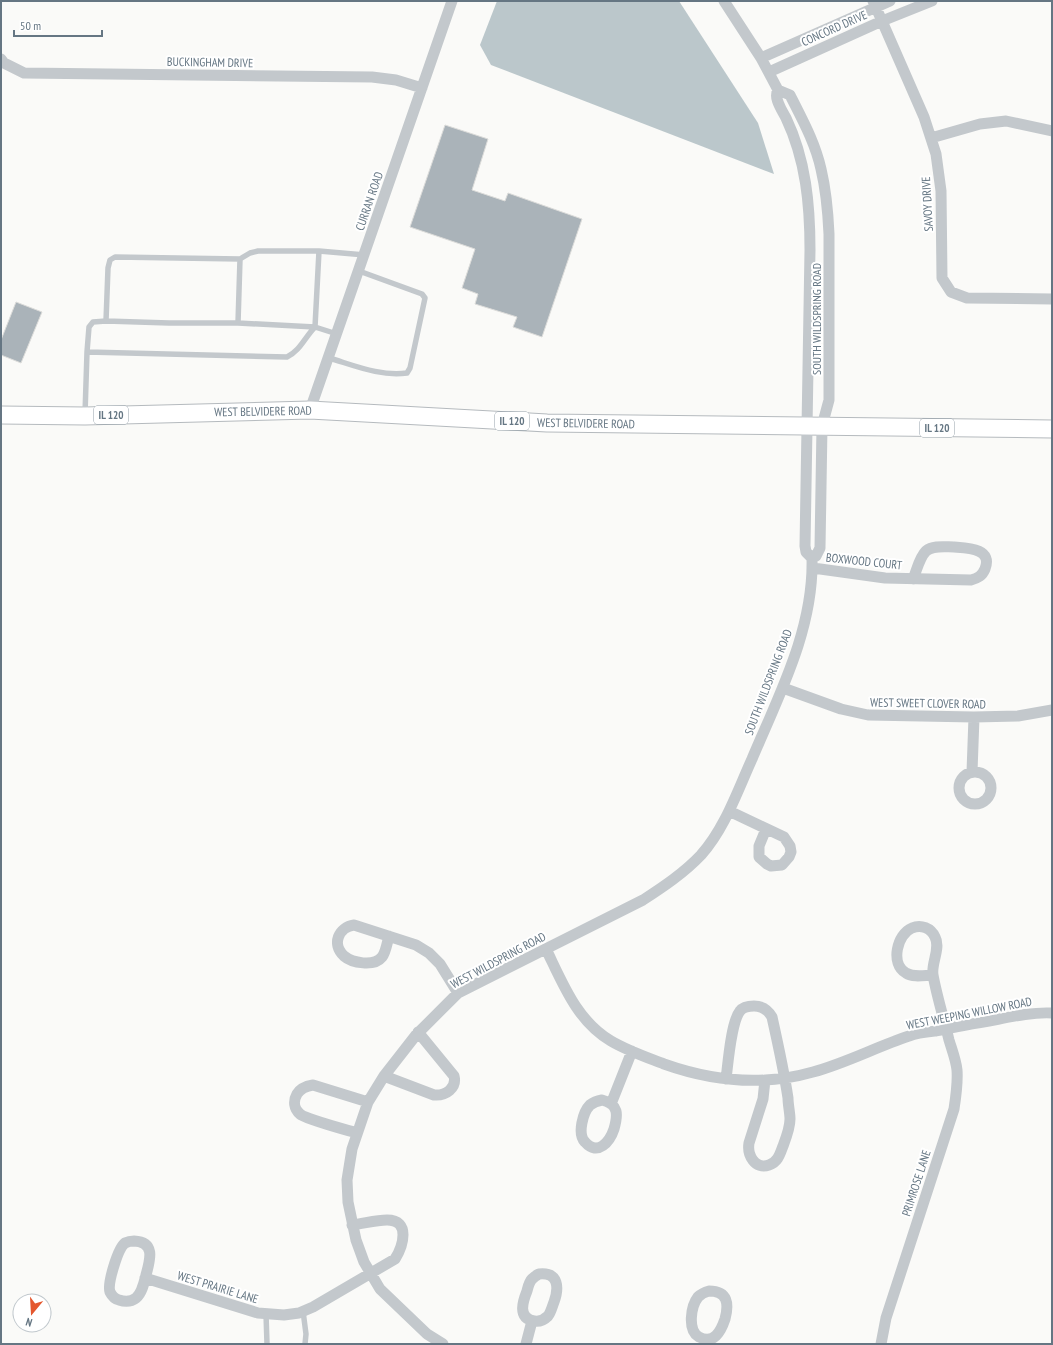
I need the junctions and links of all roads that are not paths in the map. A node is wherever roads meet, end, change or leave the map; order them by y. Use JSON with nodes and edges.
{"nodes":[{"id":1,"x":452,"y":1,"type":"edge"},
{"id":2,"x":724,"y":1,"type":"edge"},
{"id":3,"x":890,"y":1,"type":"edge"},
{"id":4,"x":932,"y":1,"type":"edge"},
{"id":5,"x":874,"y":4,"type":"edge"},
{"id":6,"x":882,"y":20,"type":"junction"},
{"id":7,"x":761,"y":58,"type":"junction"},
{"id":8,"x":1,"y":59,"type":"edge"},
{"id":9,"x":769,"y":72,"type":"junction"},
{"id":10,"x":422,"y":88,"type":"junction"},
{"id":11,"x":778,"y":90,"type":"junction"},
{"id":12,"x":1052,"y":131,"type":"edge"},
{"id":13,"x":931,"y":138,"type":"junction"},
{"id":14,"x":810,"y":230,"type":"junction"},
{"id":15,"x":828,"y":230,"type":"junction"},
{"id":16,"x":319,"y":252,"type":"junction"},
{"id":17,"x":365,"y":255,"type":"junction"},
{"id":18,"x":240,"y":259,"type":"junction"},
{"id":19,"x":359,"y":271,"type":"junction"},
{"id":20,"x":1052,"y":299,"type":"edge"},
{"id":21,"x":106,"y":321,"type":"junction"},
{"id":22,"x":238,"y":323,"type":"junction"},
{"id":23,"x":315,"y":327,"type":"junction"},
{"id":24,"x":338,"y":334,"type":"junction"},
{"id":25,"x":87,"y":352,"type":"junction"},
{"id":26,"x":329,"y":358,"type":"junction"},
{"id":27,"x":310,"y":410,"type":"junction"},
{"id":28,"x":1,"y":415,"type":"edge"},
{"id":29,"x":85,"y":416,"type":"junction"},
{"id":30,"x":814,"y":426,"type":"junction"},
{"id":31,"x":1052,"y":429,"type":"edge"},
{"id":32,"x":813,"y":563,"type":"junction"},
{"id":33,"x":913,"y":579,"type":"junction"},
{"id":34,"x":783,"y":688,"type":"junction"},
{"id":35,"x":1052,"y":710,"type":"edge"},
{"id":36,"x":974,"y":717,"type":"junction"},
{"id":37,"x":972,"y":772,"type":"dead end"},
{"id":38,"x":729,"y":811,"type":"junction"},
{"id":39,"x":766,"y":829,"type":"dead end"},
{"id":40,"x":388,"y":936,"type":"junction"},
{"id":41,"x":546,"y":949,"type":"junction"},
{"id":42,"x":933,"y":975,"type":"junction"},
{"id":43,"x":458,"y":993,"type":"junction"},
{"id":44,"x":1052,"y":1013,"type":"edge"},
{"id":45,"x":946,"y":1029,"type":"junction"},
{"id":46,"x":418,"y":1032,"type":"junction"},
{"id":47,"x":632,"y":1052,"type":"junction"},
{"id":48,"x":384,"y":1076,"type":"junction"},
{"id":49,"x":785,"y":1078,"type":"junction"},
{"id":50,"x":726,"y":1079,"type":"junction"},
{"id":51,"x":765,"y":1080,"type":"junction"},
{"id":52,"x":368,"y":1102,"type":"junction"},
{"id":53,"x":611,"y":1104,"type":"dead end"},
{"id":54,"x":356,"y":1133,"type":"junction"},
{"id":55,"x":352,"y":1225,"type":"junction"},
{"id":56,"x":370,"y":1274,"type":"junction"},
{"id":57,"x":145,"y":1278,"type":"junction"},
{"id":58,"x":304,"y":1311,"type":"junction"},
{"id":59,"x":266,"y":1314,"type":"junction"},
{"id":60,"x":532,"y":1321,"type":"dead end"},
{"id":61,"x":267,"y":1344,"type":"edge"},
{"id":62,"x":305,"y":1344,"type":"edge"},
{"id":63,"x":443,"y":1344,"type":"edge"},
{"id":64,"x":526,"y":1344,"type":"edge"},
{"id":65,"x":881,"y":1344,"type":"edge"}],
"edges":[{"from":1,"to":10,"type":"street","name":"CURRAN ROAD"},
{"from":2,"to":7,"type":"street","name":"SOUTH WILDSPRING ROAD"},
{"from":3,"to":5,"type":"street","name":"CONCORD DRIVE"},
{"from":4,"to":6,"type":"street","name":"CONCORD DRIVE"},
{"from":5,"to":6,"type":"street","name":"SAVOY DRIVE"},
{"from":5,"to":7,"type":"street","name":"CONCORD DRIVE"},
{"from":6,"to":9,"type":"street","name":"CONCORD DRIVE"},
{"from":6,"to":13,"type":"street","name":"SAVOY DRIVE"},
{"from":7,"to":9,"type":"street","name":"SOUTH WILDSPRING ROAD"},
{"from":8,"to":10,"type":"street","name":"BUCKINGHAM DRIVE"},
{"from":9,"to":11,"type":"street","name":"SOUTH WILDSPRING ROAD"},
{"from":10,"to":17,"type":"street","name":"CURRAN ROAD"},
{"from":11,"to":14,"type":"street","name":"SOUTH WILDSPRING ROAD"},
{"from":11,"to":15,"type":"street","name":"SOUTH WILDSPRING ROAD"},
{"from":12,"to":13,"type":"street"},
{"from":13,"to":20,"type":"street","name":"SAVOY DRIVE"},
{"from":14,"to":15,"type":"street"},
{"from":14,"to":30,"type":"street","name":"SOUTH WILDSPRING ROAD"},
{"from":15,"to":30,"type":"street","name":"SOUTH WILDSPRING ROAD"},
{"from":16,"to":17,"type":"lane"},
{"from":16,"to":18,"type":"lane"},
{"from":16,"to":23,"type":"lane"},
{"from":17,"to":19,"type":"street","name":"CURRAN ROAD"},
{"from":18,"to":21,"type":"lane"},
{"from":18,"to":22,"type":"lane"},
{"from":19,"to":24,"type":"street","name":"CURRAN ROAD"},
{"from":19,"to":26,"type":"lane"},
{"from":21,"to":22,"type":"lane"},
{"from":21,"to":25,"type":"lane"},
{"from":22,"to":23,"type":"lane"},
{"from":23,"to":24,"type":"lane"},
{"from":23,"to":25,"type":"lane"},
{"from":24,"to":26,"type":"street","name":"CURRAN ROAD"},
{"from":25,"to":29,"type":"lane"},
{"from":26,"to":27,"type":"street","name":"CURRAN ROAD"},
{"from":27,"to":29,"type":"main road","name":"WEST BELVIDERE ROAD","number":"IL 120"},
{"from":27,"to":30,"type":"main road","name":"WEST BELVIDERE ROAD","number":"IL 120"},
{"from":28,"to":29,"type":"main road","name":"WEST BELVIDERE ROAD","number":"IL 120"},
{"from":30,"to":31,"type":"main road","name":"WEST BELVIDERE ROAD","number":"IL 120"},
{"from":30,"to":32,"type":"street","name":"SOUTH WILDSPRING ROAD"},
{"from":30,"to":32,"type":"street","name":"SOUTH WILDSPRING ROAD"},
{"from":32,"to":33,"type":"street","name":"BOXWOOD COURT"},
{"from":32,"to":34,"type":"street","name":"SOUTH WILDSPRING ROAD"},
{"from":33,"to":33,"type":"street","name":"BOXWOOD COURT"},
{"from":34,"to":36,"type":"street","name":"WEST SWEET CLOVER ROAD"},
{"from":34,"to":38,"type":"street","name":"SOUTH WILDSPRING ROAD"},
{"from":35,"to":36,"type":"street","name":"WEST SWEET CLOVER ROAD"},
{"from":36,"to":37,"type":"street"},
{"from":38,"to":39,"type":"street"},
{"from":38,"to":41,"type":"street","name":"WEST WILDSPRING ROAD"},
{"from":40,"to":40,"type":"street"},
{"from":40,"to":43,"type":"street"},
{"from":41,"to":43,"type":"street","name":"WEST WILDSPRING ROAD"},
{"from":41,"to":47,"type":"street","name":"WEST WEEPING WILLOW ROAD"},
{"from":42,"to":42,"type":"street"},
{"from":42,"to":45,"type":"street","name":"PRIMROSE LANE"},
{"from":43,"to":46,"type":"street","name":"WEST WILDSPRING ROAD"},
{"from":44,"to":45,"type":"street","name":"WEST WEEPING WILLOW ROAD"},
{"from":45,"to":49,"type":"street","name":"WEST WEEPING WILLOW ROAD"},
{"from":45,"to":65,"type":"street","name":"PRIMROSE LANE"},
{"from":46,"to":48,"type":"street","name":"WEST WILDSPRING ROAD"},
{"from":46,"to":48,"type":"street"},
{"from":47,"to":50,"type":"street","name":"WEST WEEPING WILLOW ROAD"},
{"from":47,"to":53,"type":"street"},
{"from":48,"to":52,"type":"street","name":"WEST WILDSPRING ROAD"},
{"from":49,"to":50,"type":"street"},
{"from":49,"to":51,"type":"street","name":"WEST WEEPING WILLOW ROAD"},
{"from":49,"to":51,"type":"street"},
{"from":50,"to":51,"type":"street","name":"WEST WEEPING WILLOW ROAD"},
{"from":52,"to":54,"type":"street","name":"WEST WILDSPRING ROAD"},
{"from":52,"to":54,"type":"street"},
{"from":54,"to":55,"type":"street","name":"WEST WILDSPRING ROAD"},
{"from":55,"to":56,"type":"street","name":"WEST WILDSPRING ROAD"},
{"from":55,"to":56,"type":"street","name":"WEST PRAIRIE LANE"},
{"from":56,"to":58,"type":"street","name":"WEST PRAIRIE LANE"},
{"from":56,"to":63,"type":"street","name":"WEST WILDSPRING ROAD"},
{"from":57,"to":57,"type":"street"},
{"from":57,"to":59,"type":"street","name":"WEST PRAIRIE LANE"},
{"from":58,"to":59,"type":"street","name":"WEST PRAIRIE LANE"},
{"from":58,"to":62,"type":"lane"},
{"from":59,"to":61,"type":"lane"},
{"from":60,"to":64,"type":"street"}]}
